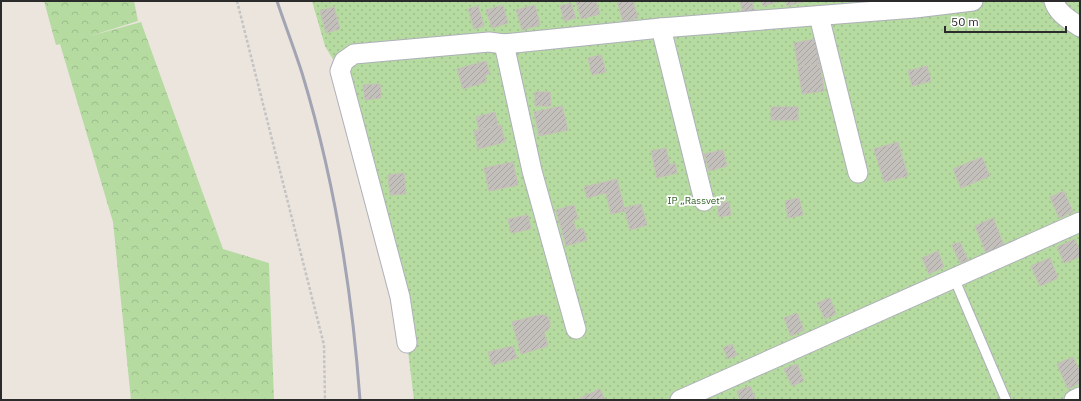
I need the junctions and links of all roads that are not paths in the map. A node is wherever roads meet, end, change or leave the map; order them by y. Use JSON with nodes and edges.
{"nodes":[{"id":1,"x":973,"y":1,"type":"edge"},
{"id":2,"x":1054,"y":1,"type":"edge"},
{"id":3,"x":819,"y":16,"type":"junction"},
{"id":4,"x":1080,"y":27,"type":"edge"},
{"id":5,"x":661,"y":28,"type":"junction"},
{"id":6,"x":504,"y":44,"type":"junction"},
{"id":7,"x":858,"y":172,"type":"dead end"},
{"id":8,"x":704,"y":201,"type":"dead end"},
{"id":9,"x":1080,"y":222,"type":"edge"},
{"id":10,"x":954,"y":278,"type":"junction"},
{"id":11,"x":576,"y":329,"type":"dead end"},
{"id":12,"x":407,"y":343,"type":"dead end"},
{"id":13,"x":1080,"y":397,"type":"edge"},
{"id":14,"x":680,"y":400,"type":"edge"},
{"id":15,"x":1006,"y":400,"type":"edge"},
{"id":16,"x":1074,"y":400,"type":"edge"}],
"edges":[{"from":1,"to":3,"type":"street"},
{"from":2,"to":4,"type":"street"},
{"from":3,"to":5,"type":"street"},
{"from":3,"to":7,"type":"street"},
{"from":5,"to":6,"type":"street"},
{"from":5,"to":8,"type":"street"},
{"from":6,"to":11,"type":"street"},
{"from":6,"to":12,"type":"street"},
{"from":9,"to":10,"type":"street"},
{"from":10,"to":14,"type":"street"},
{"from":10,"to":15,"type":"lane"},
{"from":13,"to":16,"type":"street"}]}
